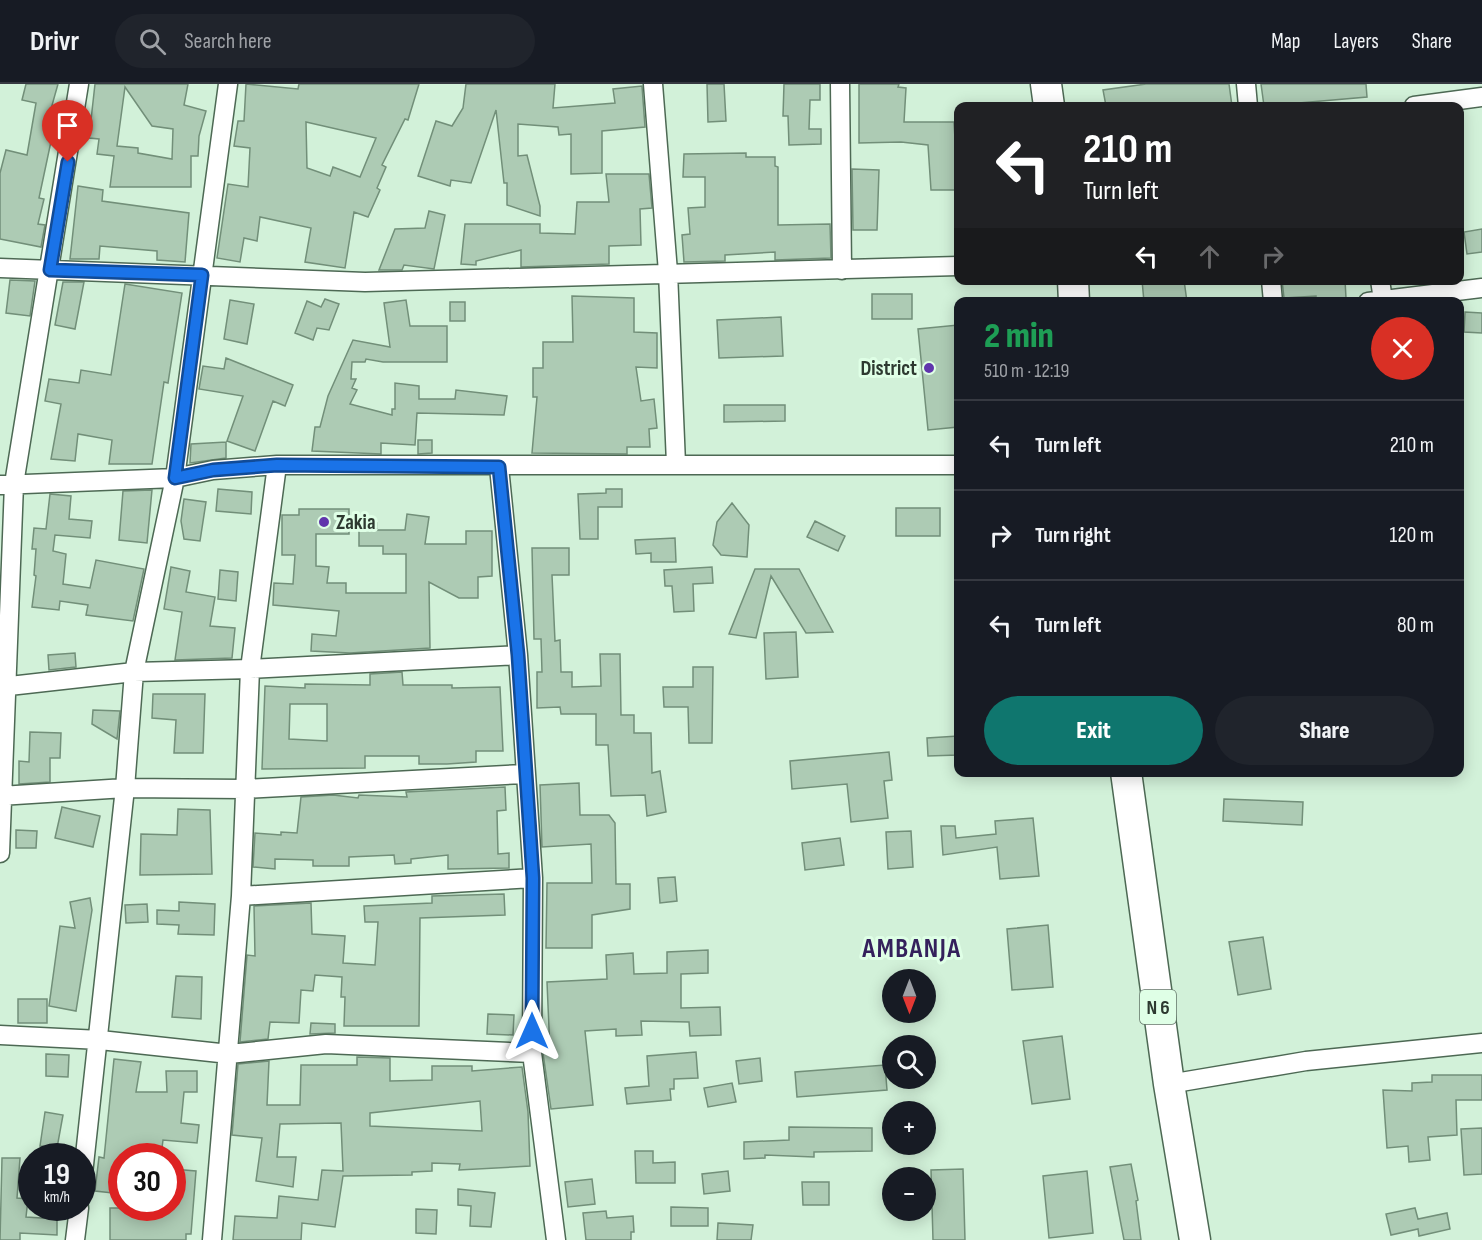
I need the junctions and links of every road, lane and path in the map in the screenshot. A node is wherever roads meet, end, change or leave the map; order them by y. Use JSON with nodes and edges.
{"nodes":[{"id":1,"x":79,"y":84,"type":"edge"},
{"id":2,"x":228,"y":84,"type":"edge"},
{"id":3,"x":652,"y":84,"type":"edge"},
{"id":4,"x":840,"y":84,"type":"edge"},
{"id":5,"x":1046,"y":84,"type":"edge"},
{"id":6,"x":1246,"y":84,"type":"edge"},
{"id":7,"x":1482,"y":97,"type":"edge"},
{"id":8,"x":1048,"y":102,"type":"edge"},
{"id":9,"x":1248,"y":102,"type":"edge"},
{"id":10,"x":1444,"y":102,"type":"edge"},
{"id":11,"x":954,"y":266,"type":"edge"},
{"id":12,"x":0,"y":268,"type":"edge"},
{"id":13,"x":50,"y":270,"type":"junction"},
{"id":14,"x":842,"y":270,"type":"junction"},
{"id":15,"x":668,"y":272,"type":"junction"},
{"id":16,"x":202,"y":275,"type":"junction"},
{"id":17,"x":1482,"y":288,"type":"edge"},
{"id":18,"x":1409,"y":297,"type":"edge"},
{"id":19,"x":676,"y":464,"type":"junction"},
{"id":20,"x":277,"y":465,"type":"junction"},
{"id":21,"x":954,"y":465,"type":"edge"},
{"id":22,"x":499,"y":467,"type":"junction"},
{"id":23,"x":175,"y":478,"type":"junction"},
{"id":24,"x":7,"y":484,"type":"edge"},
{"id":25,"x":518,"y":655,"type":"junction"},
{"id":26,"x":250,"y":669,"type":"junction"},
{"id":27,"x":134,"y":672,"type":"junction"},
{"id":28,"x":4,"y":686,"type":"edge"},
{"id":29,"x":524,"y":774,"type":"junction"},
{"id":30,"x":1127,"y":777,"type":"edge"},
{"id":31,"x":125,"y":788,"type":"junction"},
{"id":32,"x":244,"y":789,"type":"junction"},
{"id":33,"x":2,"y":796,"type":"edge"},
{"id":34,"x":0,"y":853,"type":"edge"},
{"id":35,"x":533,"y":878,"type":"junction"},
{"id":36,"x":241,"y":896,"type":"junction"},
{"id":37,"x":0,"y":1035,"type":"edge"},
{"id":38,"x":100,"y":1040,"type":"junction"},
{"id":39,"x":1482,"y":1043,"type":"edge"},
{"id":40,"x":532,"y":1053,"type":"junction"},
{"id":41,"x":229,"y":1054,"type":"junction"},
{"id":42,"x":1169,"y":1084,"type":"junction"},
{"id":43,"x":87,"y":1143,"type":"edge"},
{"id":44,"x":78,"y":1221,"type":"edge"},
{"id":45,"x":75,"y":1240,"type":"edge"},
{"id":46,"x":212,"y":1240,"type":"edge"},
{"id":47,"x":556,"y":1240,"type":"edge"},
{"id":48,"x":1195,"y":1240,"type":"edge"}],
"edges":[{"from":1,"to":13,"type":"street"},
{"from":2,"to":16,"type":"street"},
{"from":3,"to":15,"type":"street"},
{"from":4,"to":14,"type":"street"},
{"from":5,"to":8,"type":"main road"},
{"from":6,"to":9,"type":"street"},
{"from":7,"to":10,"type":"street"},
{"from":11,"to":14,"type":"street"},
{"from":12,"to":13,"type":"street"},
{"from":13,"to":16,"type":"street"},
{"from":13,"to":24,"type":"street"},
{"from":14,"to":15,"type":"street"},
{"from":15,"to":16,"type":"street"},
{"from":15,"to":19,"type":"street"},
{"from":16,"to":23,"type":"street"},
{"from":17,"to":18,"type":"street"},
{"from":19,"to":21,"type":"street"},
{"from":19,"to":22,"type":"street"},
{"from":20,"to":22,"type":"street"},
{"from":20,"to":23,"type":"street"},
{"from":20,"to":26,"type":"street"},
{"from":22,"to":25,"type":"street"},
{"from":23,"to":24,"type":"street"},
{"from":23,"to":27,"type":"street"},
{"from":24,"to":28,"type":"street"},
{"from":25,"to":26,"type":"street"},
{"from":25,"to":29,"type":"street"},
{"from":26,"to":27,"type":"street"},
{"from":26,"to":32,"type":"street"},
{"from":27,"to":28,"type":"street"},
{"from":27,"to":31,"type":"street"},
{"from":28,"to":33,"type":"street"},
{"from":29,"to":32,"type":"street"},
{"from":29,"to":35,"type":"street"},
{"from":30,"to":42,"type":"main road","number":"N 6"},
{"from":31,"to":32,"type":"street"},
{"from":31,"to":33,"type":"street"},
{"from":31,"to":38,"type":"street"},
{"from":32,"to":36,"type":"street"},
{"from":33,"to":34,"type":"street"},
{"from":35,"to":36,"type":"street"},
{"from":35,"to":40,"type":"street"},
{"from":36,"to":41,"type":"street"},
{"from":37,"to":38,"type":"street"},
{"from":38,"to":41,"type":"street"},
{"from":38,"to":43,"type":"street"},
{"from":39,"to":42,"type":"street"},
{"from":40,"to":41,"type":"street"},
{"from":40,"to":47,"type":"street"},
{"from":41,"to":46,"type":"street"},
{"from":42,"to":48,"type":"main road","number":"N 6"},
{"from":44,"to":45,"type":"street"}]}
